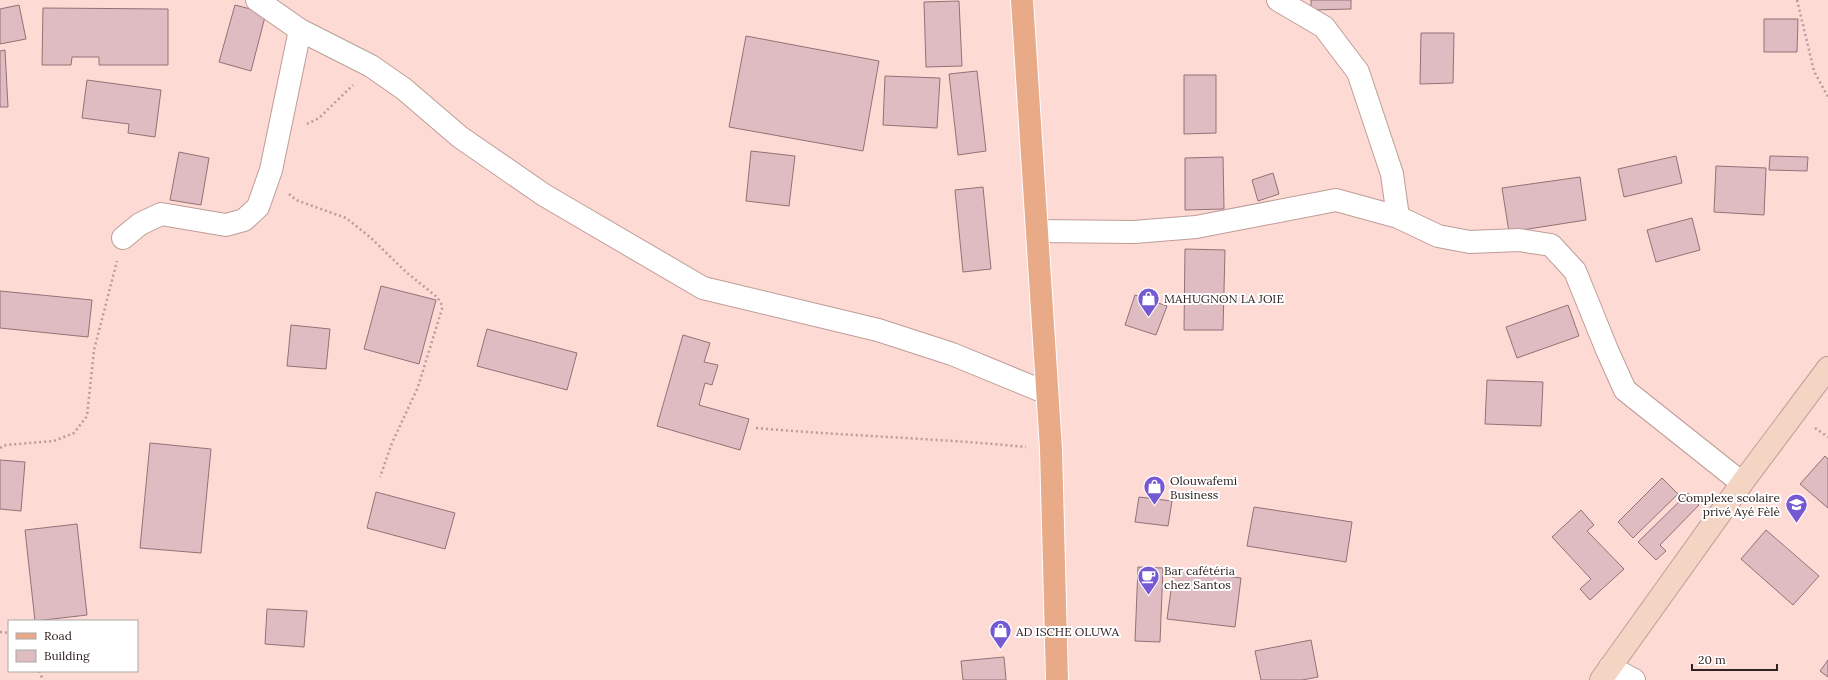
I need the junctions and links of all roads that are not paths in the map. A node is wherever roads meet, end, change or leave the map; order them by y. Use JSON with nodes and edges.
{"nodes":[{"id":1,"x":257,"y":0,"type":"edge"},
{"id":2,"x":1022,"y":0,"type":"edge"},
{"id":3,"x":1278,"y":0,"type":"edge"},
{"id":4,"x":300,"y":30,"type":"junction"},
{"id":5,"x":1398,"y":217,"type":"junction"},
{"id":6,"x":1038,"y":231,"type":"junction"},
{"id":7,"x":123,"y":238,"type":"road end"},
{"id":8,"x":1828,"y":368,"type":"edge"},
{"id":9,"x":1047,"y":393,"type":"junction"},
{"id":10,"x":1742,"y":483,"type":"junction"},
{"id":11,"x":1606,"y":674,"type":"edge"},
{"id":12,"x":1057,"y":680,"type":"edge"},
{"id":13,"x":1634,"y":680,"type":"edge"}],
"edges":[{"from":1,"to":4,"type":"street"},
{"from":2,"to":6,"type":"main road"},
{"from":3,"to":5,"type":"street"},
{"from":4,"to":7,"type":"street"},
{"from":4,"to":9,"type":"street"},
{"from":5,"to":6,"type":"street"},
{"from":5,"to":10,"type":"street"},
{"from":6,"to":9,"type":"main road"},
{"from":8,"to":10,"type":"street"},
{"from":9,"to":12,"type":"main road"},
{"from":10,"to":11,"type":"street"},
{"from":11,"to":13,"type":"street"}]}
